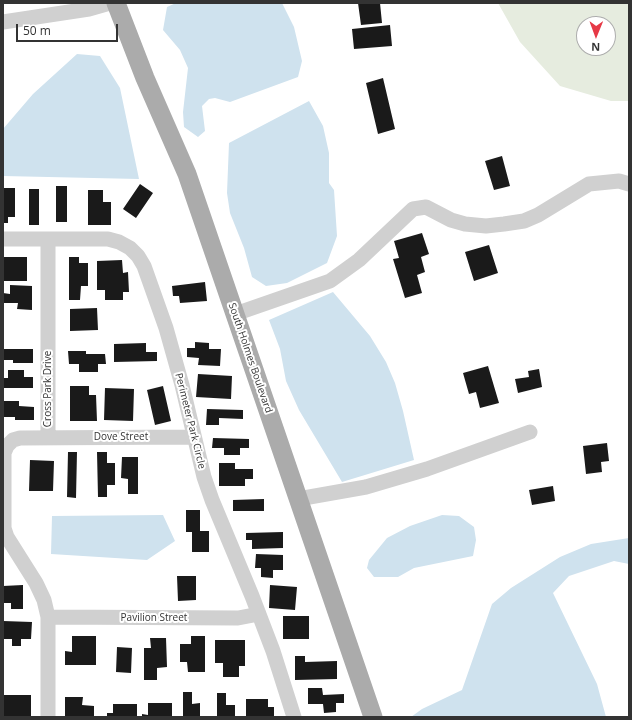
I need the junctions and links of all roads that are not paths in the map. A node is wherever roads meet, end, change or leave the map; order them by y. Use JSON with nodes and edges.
{"nodes":[{"id":1,"x":110,"y":3,"type":"edge"},
{"id":2,"x":116,"y":3,"type":"edge"},
{"id":3,"x":3,"y":22,"type":"edge"},
{"id":4,"x":629,"y":184,"type":"edge"},
{"id":5,"x":3,"y":239,"type":"edge"},
{"id":6,"x":48,"y":239,"type":"junction"},
{"id":7,"x":235,"y":314,"type":"junction"},
{"id":8,"x":530,"y":432,"type":"dead end"},
{"id":9,"x":194,"y":437,"type":"junction"},
{"id":10,"x":48,"y":438,"type":"junction"},
{"id":11,"x":298,"y":499,"type":"junction"},
{"id":12,"x":4,"y":528,"type":"edge"},
{"id":13,"x":259,"y":614,"type":"junction"},
{"id":14,"x":48,"y":617,"type":"junction"},
{"id":15,"x":48,"y":717,"type":"edge"},
{"id":16,"x":294,"y":717,"type":"edge"},
{"id":17,"x":373,"y":717,"type":"edge"}],
"edges":[{"from":1,"to":3,"type":"street"},
{"from":2,"to":7,"type":"main road","name":"South Holmes Boulevard"},
{"from":4,"to":7,"type":"street"},
{"from":5,"to":6,"type":"street","name":"Perimeter Park Circle"},
{"from":6,"to":9,"type":"street","name":"Perimeter Park Circle"},
{"from":6,"to":10,"type":"street","name":"Cross Park Drive"},
{"from":7,"to":11,"type":"main road","name":"South Holmes Boulevard"},
{"from":8,"to":11,"type":"street"},
{"from":9,"to":10,"type":"street","name":"Dove Street"},
{"from":9,"to":13,"type":"street","name":"Perimeter Park Circle"},
{"from":10,"to":12,"type":"street","name":"Cross Park Drive"},
{"from":11,"to":17,"type":"main road","name":"South Holmes Boulevard"},
{"from":12,"to":14,"type":"street"},
{"from":13,"to":14,"type":"street","name":"Pavilion Street"},
{"from":13,"to":16,"type":"street","name":"Perimeter Park Circle"},
{"from":14,"to":15,"type":"street"}]}
